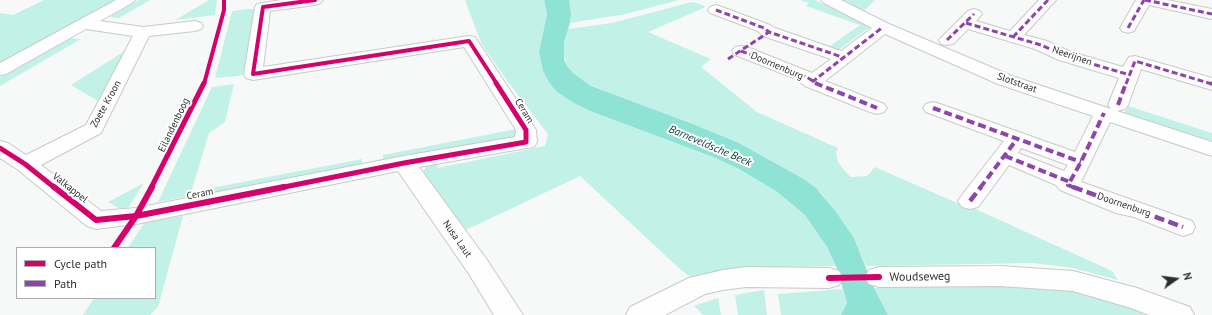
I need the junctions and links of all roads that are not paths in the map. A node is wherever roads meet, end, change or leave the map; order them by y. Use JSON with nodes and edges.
{"nodes":[{"id":1,"x":127,"y":0,"type":"edge"},
{"id":2,"x":314,"y":0,"type":"edge"},
{"id":3,"x":829,"y":0,"type":"edge"},
{"id":4,"x":1048,"y":0,"type":"edge"},
{"id":5,"x":1145,"y":0,"type":"edge"},
{"id":6,"x":716,"y":10,"type":"dead end"},
{"id":7,"x":1212,"y":14,"type":"edge"},
{"id":8,"x":83,"y":24,"type":"junction"},
{"id":9,"x":195,"y":26,"type":"dead end"},
{"id":10,"x":883,"y":27,"type":"junction"},
{"id":11,"x":1128,"y":28,"type":"dead end"},
{"id":12,"x":143,"y":32,"type":"junction"},
{"id":13,"x":769,"y":32,"type":"junction"},
{"id":14,"x":1013,"y":37,"type":"junction"},
{"id":15,"x":947,"y":40,"type":"dead end"},
{"id":16,"x":842,"y":57,"type":"junction"},
{"id":17,"x":0,"y":70,"type":"edge"},
{"id":18,"x":1130,"y":75,"type":"junction"},
{"id":19,"x":812,"y":82,"type":"junction"},
{"id":20,"x":1212,"y":84,"type":"edge"},
{"id":21,"x":877,"y":108,"type":"dead end"},
{"id":22,"x":933,"y":108,"type":"dead end"},
{"id":23,"x":1111,"y":109,"type":"junction"},
{"id":24,"x":0,"y":148,"type":"edge"},
{"id":25,"x":1011,"y":148,"type":"junction"},
{"id":26,"x":1212,"y":149,"type":"edge"},
{"id":27,"x":1081,"y":162,"type":"junction"},
{"id":28,"x":25,"y":164,"type":"junction"},
{"id":29,"x":404,"y":164,"type":"junction"},
{"id":30,"x":1070,"y":182,"type":"junction"},
{"id":31,"x":970,"y":201,"type":"dead end"},
{"id":32,"x":136,"y":216,"type":"joint"},
{"id":33,"x":1183,"y":227,"type":"dead end"},
{"id":34,"x":879,"y":277,"type":"dead end"},
{"id":35,"x":829,"y":278,"type":"dead end"},
{"id":36,"x":509,"y":315,"type":"edge"},
{"id":37,"x":640,"y":315,"type":"edge"},
{"id":38,"x":1180,"y":315,"type":"edge"}],
"edges":[{"from":1,"to":8,"type":"street"},
{"from":2,"to":29,"type":"street","name":"Ceram"},
{"from":3,"to":10,"type":"street","name":"Slotstraat"},
{"from":4,"to":14,"type":"street"},
{"from":5,"to":7,"type":"street"},
{"from":5,"to":11,"type":"street"},
{"from":6,"to":13,"type":"street"},
{"from":8,"to":12,"type":"street"},
{"from":8,"to":17,"type":"street"},
{"from":9,"to":12,"type":"street"},
{"from":10,"to":16,"type":"street","name":"Doornenburg"},
{"from":10,"to":23,"type":"street","name":"Slotstraat"},
{"from":12,"to":28,"type":"street","name":"Zoete Kroon"},
{"from":13,"to":16,"type":"street"},
{"from":13,"to":19,"type":"street","name":"Doornenburg"},
{"from":14,"to":15,"type":"street","name":"Neerijnen"},
{"from":14,"to":18,"type":"street","name":"Neerijnen"},
{"from":16,"to":19,"type":"street","name":"Doornenburg"},
{"from":18,"to":20,"type":"street"},
{"from":18,"to":23,"type":"street"},
{"from":19,"to":21,"type":"street","name":"Doornenburg"},
{"from":22,"to":25,"type":"street","name":"Doornenburg"},
{"from":23,"to":26,"type":"street","name":"Slotstraat"},
{"from":23,"to":27,"type":"street"},
{"from":24,"to":28,"type":"street","name":"Valkappel"},
{"from":25,"to":27,"type":"street","name":"Doornenburg"},
{"from":25,"to":30,"type":"street","name":"Doornenburg"},
{"from":25,"to":31,"type":"street"},
{"from":27,"to":30,"type":"street"},
{"from":28,"to":32,"type":"street","name":"Valkappel"},
{"from":29,"to":32,"type":"street","name":"Ceram"},
{"from":29,"to":36,"type":"street","name":"Nusa Laut"},
{"from":30,"to":33,"type":"street","name":"Doornenburg"},
{"from":34,"to":38,"type":"street","name":"Woudseweg"},
{"from":35,"to":37,"type":"street"}]}
